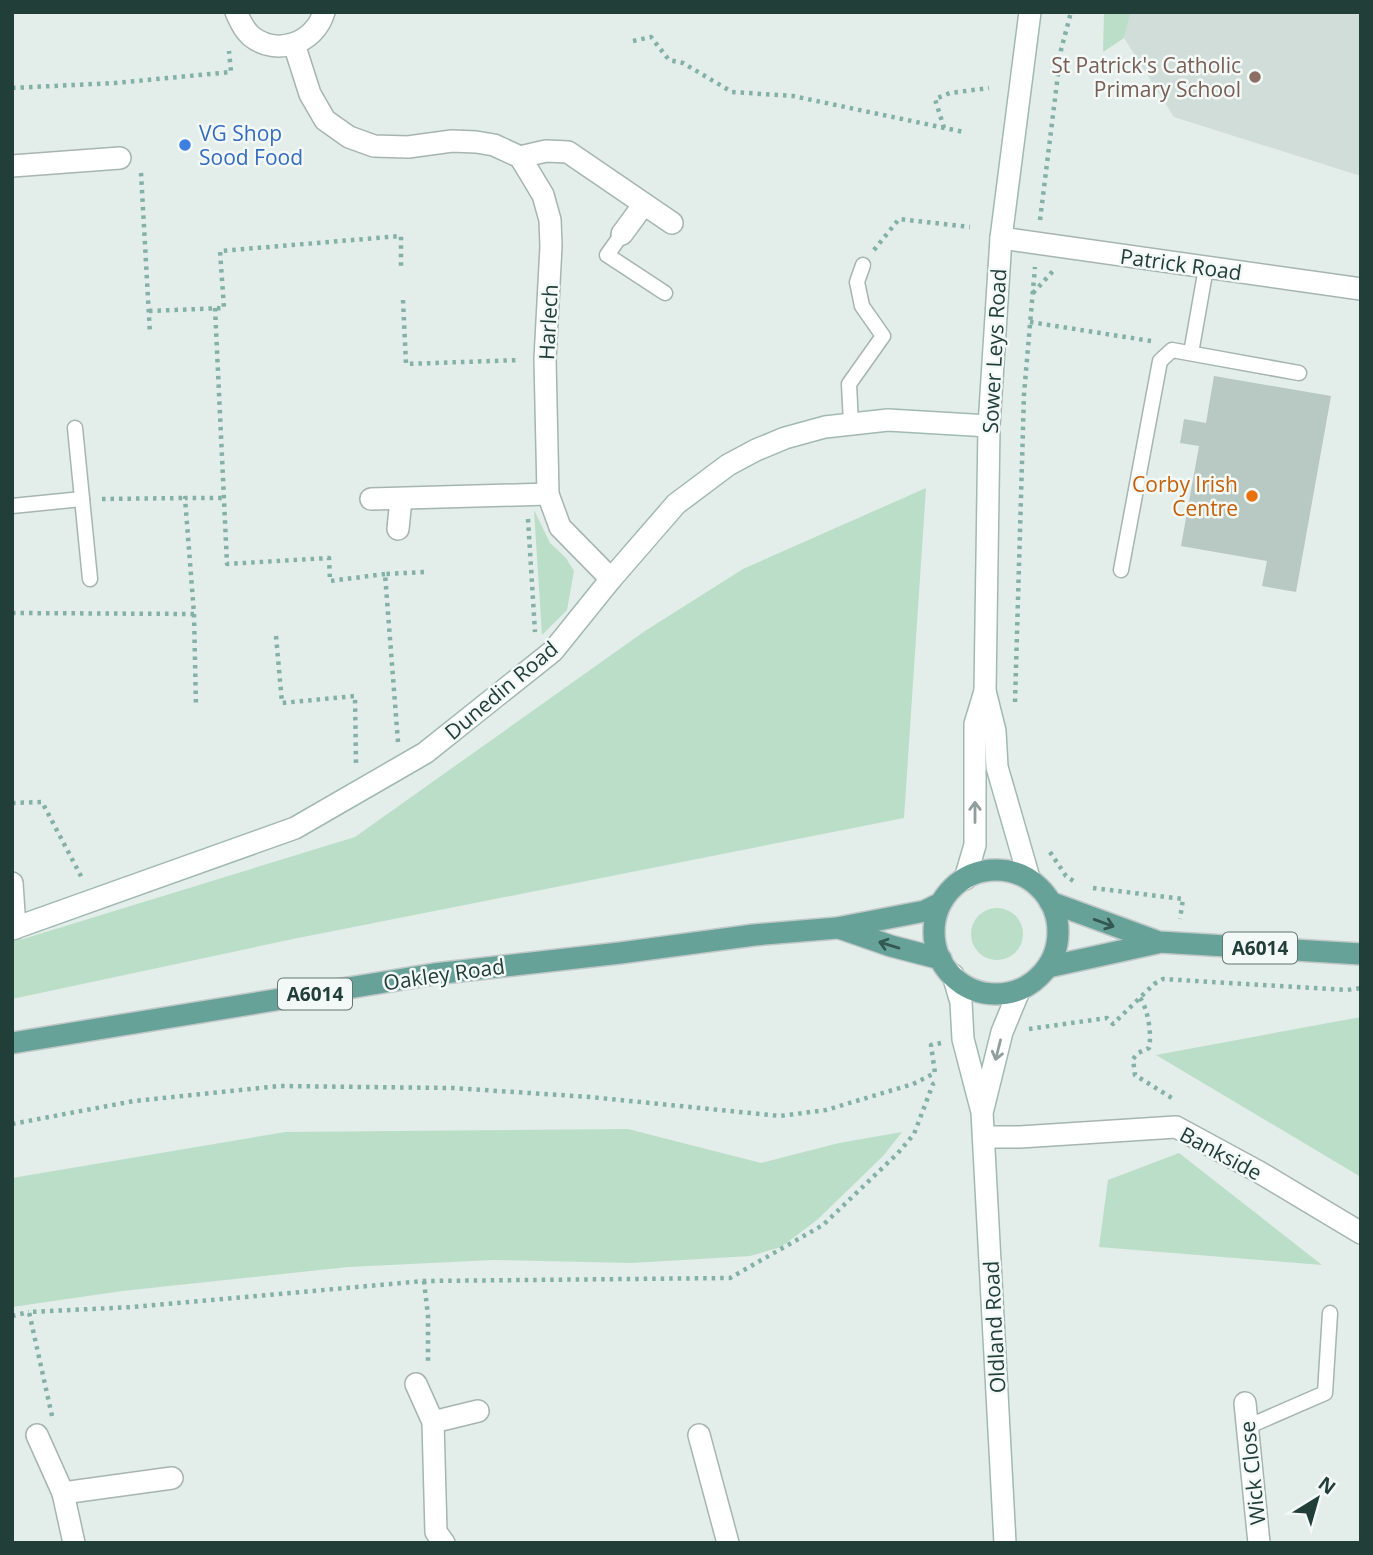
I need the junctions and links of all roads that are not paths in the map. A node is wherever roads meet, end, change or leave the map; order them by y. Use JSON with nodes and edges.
{"nodes":[{"id":1,"x":324,"y":12,"type":"edge"},
{"id":2,"x":1030,"y":12,"type":"edge"},
{"id":3,"x":239,"y":19,"type":"edge"},
{"id":4,"x":294,"y":44,"type":"junction"},
{"id":5,"x":520,"y":157,"type":"junction"},
{"id":6,"x":120,"y":158,"type":"road end"},
{"id":7,"x":12,"y":166,"type":"edge"},
{"id":8,"x":644,"y":204,"type":"junction"},
{"id":9,"x":672,"y":223,"type":"dead end"},
{"id":10,"x":622,"y":234,"type":"joint"},
{"id":11,"x":1000,"y":238,"type":"junction"},
{"id":12,"x":863,"y":265,"type":"road end"},
{"id":13,"x":1206,"y":268,"type":"junction"},
{"id":14,"x":1361,"y":289,"type":"edge"},
{"id":15,"x":665,"y":293,"type":"dead end"},
{"id":16,"x":1191,"y":353,"type":"junction"},
{"id":17,"x":1299,"y":373,"type":"dead end"},
{"id":18,"x":851,"y":424,"type":"junction"},
{"id":19,"x":989,"y":426,"type":"junction"},
{"id":20,"x":75,"y":428,"type":"dead end"},
{"id":21,"x":548,"y":494,"type":"junction"},
{"id":22,"x":82,"y":499,"type":"junction"},
{"id":23,"x":371,"y":499,"type":"dead end"},
{"id":24,"x":401,"y":499,"type":"junction"},
{"id":25,"x":12,"y":506,"type":"edge"},
{"id":26,"x":398,"y":529,"type":"dead end"},
{"id":27,"x":1121,"y":570,"type":"dead end"},
{"id":28,"x":89,"y":579,"type":"dead end"},
{"id":29,"x":611,"y":579,"type":"junction"},
{"id":30,"x":985,"y":691,"type":"junction"},
{"id":31,"x":1029,"y":878,"type":"junction"},
{"id":32,"x":965,"y":879,"type":"junction"},
{"id":33,"x":12,"y":883,"type":"edge"},
{"id":34,"x":1050,"y":902,"type":"junction"},
{"id":35,"x":941,"y":903,"type":"junction"},
{"id":36,"x":837,"y":928,"type":"junction"},
{"id":37,"x":14,"y":929,"type":"edge"},
{"id":38,"x":1159,"y":942,"type":"junction"},
{"id":39,"x":1361,"y":954,"type":"edge"},
{"id":40,"x":947,"y":967,"type":"junction"},
{"id":41,"x":1048,"y":967,"type":"junction"},
{"id":42,"x":1019,"y":991,"type":"junction"},
{"id":43,"x":12,"y":1044,"type":"edge"},
{"id":44,"x":982,"y":1112,"type":"junction"},
{"id":45,"x":984,"y":1137,"type":"junction"},
{"id":46,"x":1361,"y":1233,"type":"edge"},
{"id":47,"x":1330,"y":1313,"type":"dead end"},
{"id":48,"x":416,"y":1384,"type":"road end"},
{"id":49,"x":1245,"y":1403,"type":"dead end"},
{"id":50,"x":478,"y":1411,"type":"dead end"},
{"id":51,"x":433,"y":1422,"type":"junction"},
{"id":52,"x":1247,"y":1427,"type":"junction"},
{"id":53,"x":37,"y":1435,"type":"road end"},
{"id":54,"x":699,"y":1435,"type":"dead end"},
{"id":55,"x":172,"y":1478,"type":"dead end"},
{"id":56,"x":63,"y":1493,"type":"junction"},
{"id":57,"x":74,"y":1543,"type":"edge"},
{"id":58,"x":444,"y":1543,"type":"edge"},
{"id":59,"x":728,"y":1543,"type":"edge"},
{"id":60,"x":1005,"y":1543,"type":"edge"},
{"id":61,"x":1259,"y":1543,"type":"edge"}],
"edges":[{"from":1,"to":4,"type":"street"},
{"from":2,"to":11,"type":"street","name":"Sower Leys Road"},
{"from":3,"to":4,"type":"street"},
{"from":4,"to":5,"type":"street"},
{"from":5,"to":8,"type":"street"},
{"from":5,"to":21,"type":"street","name":"Harlech"},
{"from":6,"to":7,"type":"street"},
{"from":8,"to":9,"type":"street"},
{"from":8,"to":10,"type":"street"},
{"from":10,"to":15,"type":"lane"},
{"from":11,"to":13,"type":"street","name":"Patrick Road"},
{"from":11,"to":19,"type":"street","name":"Sower Leys Road"},
{"from":12,"to":18,"type":"lane"},
{"from":13,"to":14,"type":"street","name":"Patrick Road"},
{"from":13,"to":16,"type":"lane"},
{"from":16,"to":17,"type":"lane"},
{"from":16,"to":27,"type":"lane"},
{"from":18,"to":19,"type":"street","name":"Dunedin Road"},
{"from":18,"to":29,"type":"street","name":"Dunedin Road"},
{"from":19,"to":30,"type":"street","name":"Sower Leys Road"},
{"from":20,"to":22,"type":"lane"},
{"from":21,"to":24,"type":"street"},
{"from":21,"to":29,"type":"street","name":"Harlech"},
{"from":22,"to":25,"type":"lane"},
{"from":22,"to":28,"type":"lane"},
{"from":23,"to":24,"type":"street"},
{"from":24,"to":26,"type":"street"},
{"from":29,"to":37,"type":"street","name":"Dunedin Road"},
{"from":30,"to":31,"type":"street","name":"Sower Leys Road"},
{"from":32,"to":30,"type":"street","name":"Sower Leys Road","one_way":true},
{"from":31,"to":32,"type":"main road","name":"Oakley Road","number":"A6014"},
{"from":31,"to":34,"type":"main road","number":"A6014"},
{"from":32,"to":35,"type":"main road","name":"Oakley Road","number":"A6014"},
{"from":33,"to":37,"type":"street"},
{"from":34,"to":38,"type":"main road","number":"A6014","one_way":true},
{"from":34,"to":41,"type":"main road","number":"A6014"},
{"from":35,"to":36,"type":"main road","name":"Oakley Road","number":"A6014"},
{"from":35,"to":40,"type":"main road"},
{"from":40,"to":36,"type":"main road","name":"Oakley Road","number":"A6014","one_way":true},
{"from":36,"to":43,"type":"main road","name":"Oakley Road","number":"A6014"},
{"from":38,"to":39,"type":"main road","number":"A6014"},
{"from":38,"to":41,"type":"main road","number":"A6014"},
{"from":40,"to":42,"type":"main road","name":"Oakley Road","number":"A6014"},
{"from":40,"to":44,"type":"street","name":"Oldland Road"},
{"from":41,"to":42,"type":"main road","number":"A6014"},
{"from":42,"to":44,"type":"street","name":"Oldland Road","one_way":true},
{"from":44,"to":45,"type":"street","name":"Oldland Road"},
{"from":45,"to":46,"type":"street","name":"Bankside"},
{"from":45,"to":60,"type":"street","name":"Oldland Road"},
{"from":47,"to":52,"type":"lane"},
{"from":48,"to":51,"type":"street"},
{"from":49,"to":52,"type":"street","name":"Wick Close"},
{"from":50,"to":51,"type":"street"},
{"from":51,"to":58,"type":"street"},
{"from":52,"to":61,"type":"street","name":"Wick Close"},
{"from":53,"to":56,"type":"street"},
{"from":54,"to":59,"type":"street"},
{"from":55,"to":56,"type":"street"},
{"from":56,"to":57,"type":"street"}]}
